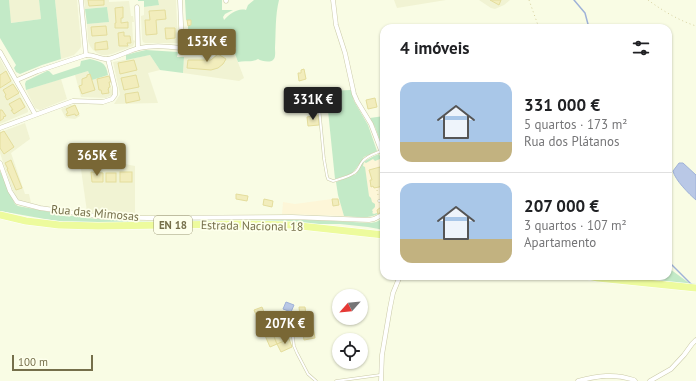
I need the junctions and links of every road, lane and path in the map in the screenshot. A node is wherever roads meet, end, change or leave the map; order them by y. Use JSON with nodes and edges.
{"nodes":[{"id":1,"x":81,"y":0,"type":"edge"},
{"id":2,"x":180,"y":0,"type":"edge"},
{"id":3,"x":333,"y":0,"type":"edge"},
{"id":4,"x":529,"y":0,"type":"edge"},
{"id":5,"x":648,"y":0,"type":"edge"},
{"id":6,"x":136,"y":7,"type":"dead end"},
{"id":7,"x":538,"y":24,"type":"edge"},
{"id":8,"x":696,"y":26,"type":"edge"},
{"id":9,"x":138,"y":48,"type":"junction"},
{"id":10,"x":182,"y":48,"type":"junction"},
{"id":11,"x":207,"y":49,"type":"dead end"},
{"id":12,"x":0,"y":52,"type":"edge"},
{"id":13,"x":86,"y":55,"type":"junction"},
{"id":14,"x":108,"y":59,"type":"junction"},
{"id":15,"x":17,"y":80,"type":"junction"},
{"id":16,"x":318,"y":96,"type":"dead end"},
{"id":17,"x":35,"y":114,"type":"junction"},
{"id":18,"x":0,"y":128,"type":"edge"},
{"id":19,"x":380,"y":148,"type":"edge"},
{"id":20,"x":380,"y":151,"type":"edge"},
{"id":21,"x":0,"y":163,"type":"edge"},
{"id":22,"x":376,"y":190,"type":"dead end"},
{"id":23,"x":380,"y":194,"type":"edge"},
{"id":24,"x":0,"y":215,"type":"edge"},
{"id":25,"x":380,"y":216,"type":"edge"},
{"id":26,"x":380,"y":235,"type":"edge"},
{"id":27,"x":398,"y":280,"type":"edge"},
{"id":28,"x":615,"y":280,"type":"edge"},
{"id":29,"x":696,"y":288,"type":"edge"},
{"id":30,"x":291,"y":321,"type":"dead end"},
{"id":31,"x":696,"y":340,"type":"edge"},
{"id":32,"x":381,"y":375,"type":"junction"},
{"id":33,"x":316,"y":381,"type":"edge"},
{"id":34,"x":336,"y":381,"type":"edge"},
{"id":35,"x":381,"y":381,"type":"edge"},
{"id":36,"x":578,"y":381,"type":"edge"},
{"id":37,"x":635,"y":381,"type":"edge"},
{"id":38,"x":650,"y":381,"type":"edge"}],
"edges":[{"from":1,"to":13,"type":"street"},
{"from":2,"to":10,"type":"street"},
{"from":3,"to":19,"type":"street"},
{"from":4,"to":7,"type":"path"},
{"from":5,"to":8,"type":"path"},
{"from":6,"to":9,"type":"street"},
{"from":9,"to":10,"type":"street"},
{"from":9,"to":14,"type":"street"},
{"from":10,"to":11,"type":"street"},
{"from":12,"to":15,"type":"street"},
{"from":13,"to":14,"type":"street"},
{"from":13,"to":15,"type":"street"},
{"from":14,"to":17,"type":"street"},
{"from":15,"to":17,"type":"street"},
{"from":16,"to":20,"type":"lane"},
{"from":17,"to":18,"type":"street"},
{"from":21,"to":25,"type":"street","name":"Rua das Mimosas"},
{"from":22,"to":23,"type":"path"},
{"from":24,"to":26,"type":"main road","name":"Estrada Nacional 18","number":"EN 18"},
{"from":27,"to":32,"type":"street"},
{"from":28,"to":29,"type":"main road"},
{"from":30,"to":33,"type":"lane"},
{"from":31,"to":38,"type":"street"},
{"from":32,"to":34,"type":"lane"},
{"from":32,"to":35,"type":"street"},
{"from":36,"to":37,"type":"street"}]}
